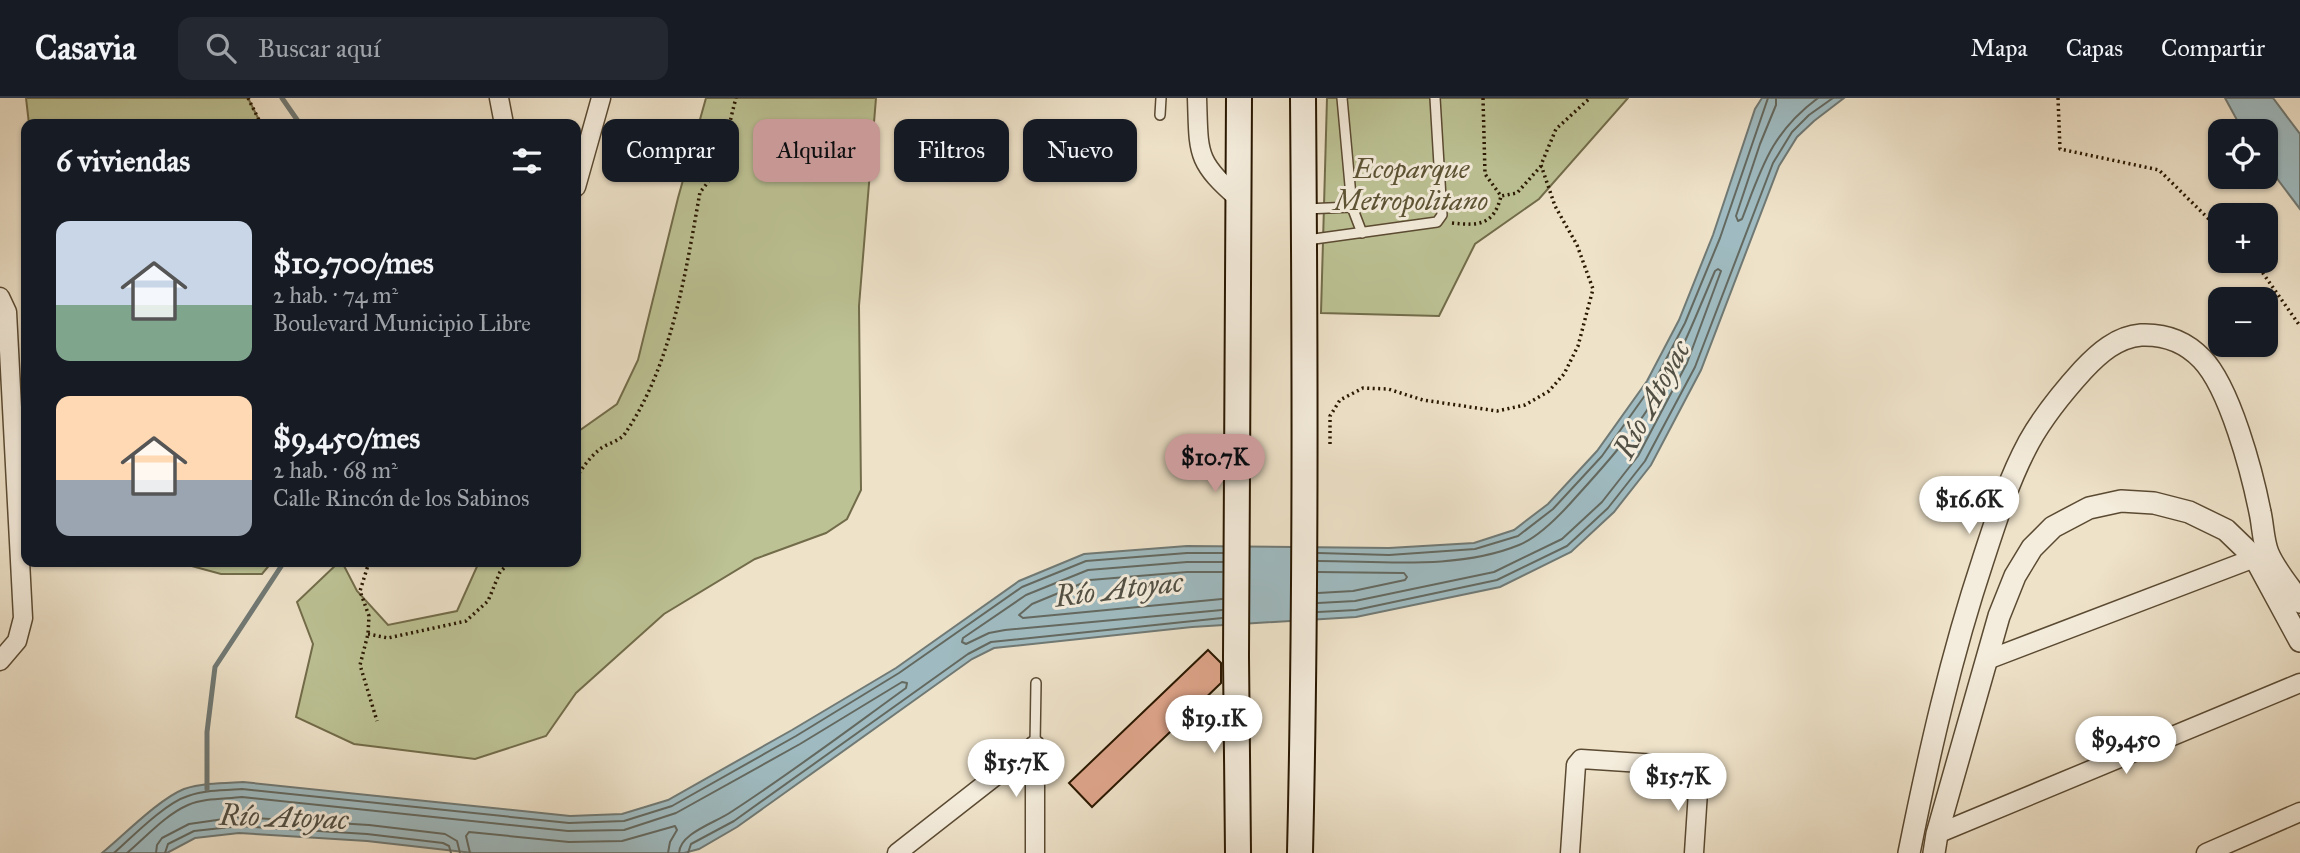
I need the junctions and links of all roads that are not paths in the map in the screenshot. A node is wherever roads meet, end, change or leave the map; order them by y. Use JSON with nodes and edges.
{"nodes":[{"id":1,"x":499,"y":98,"type":"edge"},
{"id":2,"x":601,"y":98,"type":"edge"},
{"id":3,"x":1161,"y":98,"type":"edge"},
{"id":4,"x":1198,"y":98,"type":"edge"},
{"id":5,"x":1238,"y":98,"type":"edge"},
{"id":6,"x":1303,"y":98,"type":"edge"},
{"id":7,"x":1342,"y":98,"type":"edge"},
{"id":8,"x":1435,"y":98,"type":"edge"},
{"id":9,"x":1160,"y":115,"type":"dead end"},
{"id":10,"x":502,"y":119,"type":"edge"},
{"id":11,"x":581,"y":169,"type":"edge"},
{"id":12,"x":1239,"y":199,"type":"junction"},
{"id":13,"x":1352,"y":208,"type":"junction"},
{"id":14,"x":1304,"y":209,"type":"junction"},
{"id":15,"x":1362,"y":233,"type":"junction"},
{"id":16,"x":1305,"y":241,"type":"junction"},
{"id":17,"x":0,"y":298,"type":"edge"},
{"id":18,"x":2262,"y":555,"type":"junction"},
{"id":19,"x":2300,"y":602,"type":"edge"},
{"id":20,"x":2300,"y":641,"type":"edge"},
{"id":21,"x":1987,"y":660,"type":"junction"},
{"id":22,"x":0,"y":661,"type":"edge"},
{"id":23,"x":1036,"y":683,"type":"dead end"},
{"id":24,"x":2300,"y":683,"type":"edge"},
{"id":25,"x":1035,"y":745,"type":"junction"},
{"id":26,"x":2300,"y":812,"type":"edge"},
{"id":27,"x":1935,"y":843,"type":"edge"},
{"id":28,"x":897,"y":853,"type":"edge"},
{"id":29,"x":1035,"y":853,"type":"edge"},
{"id":30,"x":1238,"y":853,"type":"edge"},
{"id":31,"x":1300,"y":853,"type":"edge"},
{"id":32,"x":1570,"y":853,"type":"edge"},
{"id":33,"x":1694,"y":853,"type":"edge"},
{"id":34,"x":1909,"y":853,"type":"edge"},
{"id":35,"x":2206,"y":853,"type":"edge"}],
"edges":[{"from":1,"to":10,"type":"street"},
{"from":2,"to":11,"type":"street"},
{"from":3,"to":9,"type":"lane"},
{"from":4,"to":12,"type":"street"},
{"from":5,"to":12,"type":"main road"},
{"from":6,"to":14,"type":"main road"},
{"from":7,"to":13,"type":"lane"},
{"from":8,"to":15,"type":"lane"},
{"from":12,"to":30,"type":"main road"},
{"from":13,"to":14,"type":"lane"},
{"from":13,"to":15,"type":"lane"},
{"from":14,"to":16,"type":"main road"},
{"from":15,"to":16,"type":"lane"},
{"from":16,"to":31,"type":"main road"},
{"from":17,"to":22,"type":"street"},
{"from":18,"to":19,"type":"street"},
{"from":18,"to":20,"type":"street"},
{"from":18,"to":21,"type":"street"},
{"from":18,"to":21,"type":"street"},
{"from":18,"to":34,"type":"street"},
{"from":21,"to":27,"type":"street"},
{"from":23,"to":25,"type":"lane"},
{"from":24,"to":27,"type":"street"},
{"from":25,"to":28,"type":"street"},
{"from":25,"to":29,"type":"street"},
{"from":26,"to":35,"type":"street"},
{"from":32,"to":33,"type":"street"}]}
